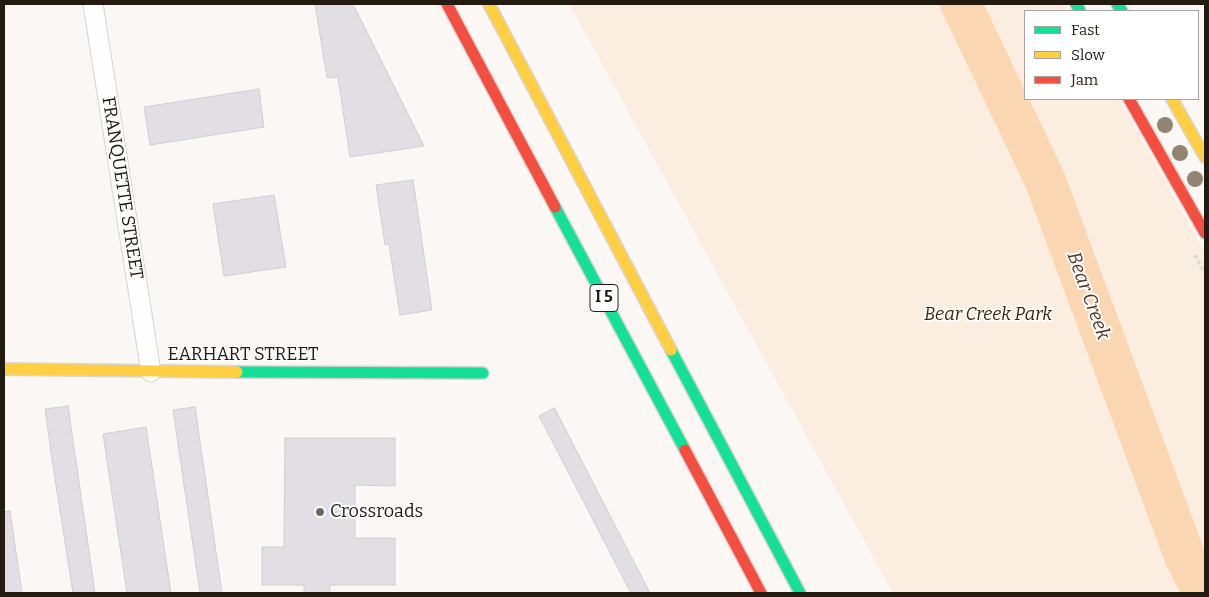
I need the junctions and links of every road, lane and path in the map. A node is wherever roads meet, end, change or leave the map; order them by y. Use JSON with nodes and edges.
{"nodes":[{"id":1,"x":93,"y":4,"type":"edge"},
{"id":2,"x":447,"y":4,"type":"edge"},
{"id":3,"x":488,"y":4,"type":"edge"},
{"id":4,"x":1131,"y":100,"type":"edge"},
{"id":5,"x":1173,"y":100,"type":"edge"},
{"id":6,"x":1205,"y":157,"type":"edge"},
{"id":7,"x":1205,"y":233,"type":"edge"},
{"id":8,"x":4,"y":369,"type":"edge"},
{"id":9,"x":151,"y":372,"type":"junction"},
{"id":10,"x":483,"y":373,"type":"dead end"},
{"id":11,"x":761,"y":593,"type":"edge"},
{"id":12,"x":800,"y":593,"type":"edge"}],
"edges":[{"from":1,"to":9,"type":"street","name":"FRANQUETTE STREET"},
{"from":2,"to":11,"type":"main road","number":"I 5"},
{"from":3,"to":12,"type":"main road","number":"I 5"},
{"from":4,"to":7,"type":"main road"},
{"from":5,"to":6,"type":"main road"},
{"from":8,"to":9,"type":"main road","name":"EARHART STREET"},
{"from":9,"to":10,"type":"main road","name":"EARHART STREET"}]}
